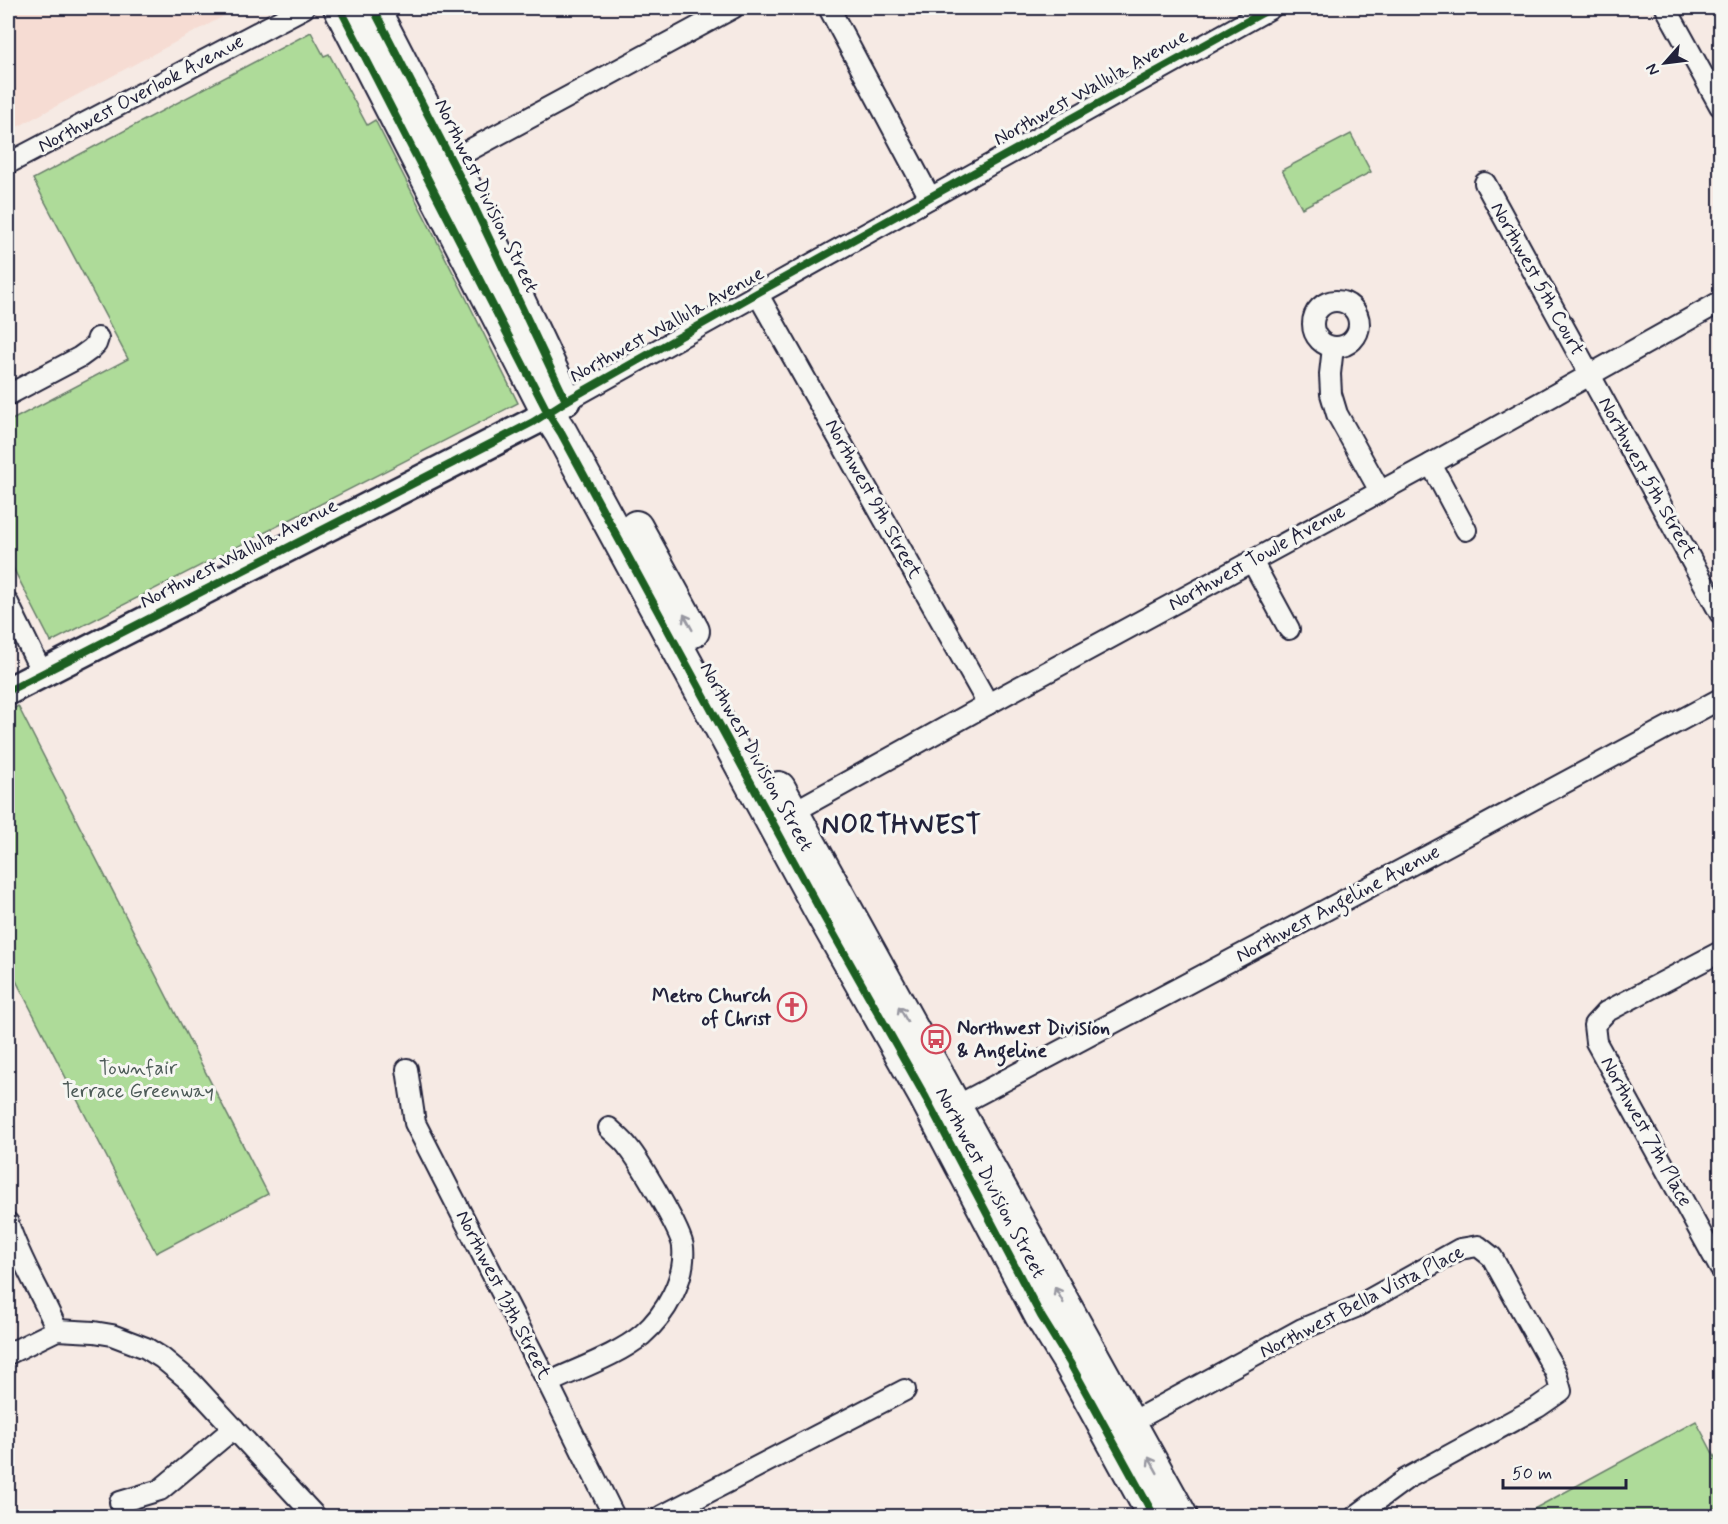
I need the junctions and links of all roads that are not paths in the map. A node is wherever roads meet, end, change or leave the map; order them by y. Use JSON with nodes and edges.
{"nodes":[{"id":1,"x":304,"y":8,"type":"edge"},
{"id":2,"x":340,"y":8,"type":"edge"},
{"id":3,"x":372,"y":8,"type":"edge"},
{"id":4,"x":733,"y":8,"type":"edge"},
{"id":5,"x":829,"y":8,"type":"edge"},
{"id":6,"x":1271,"y":8,"type":"edge"},
{"id":7,"x":1666,"y":8,"type":"edge"},
{"id":8,"x":1244,"y":14,"type":"edge"},
{"id":9,"x":1720,"y":106,"type":"edge"},
{"id":10,"x":451,"y":160,"type":"junction"},
{"id":11,"x":9,"y":163,"type":"dead end"},
{"id":12,"x":1485,"y":183,"type":"dead end"},
{"id":13,"x":930,"y":198,"type":"junction"},
{"id":14,"x":757,"y":293,"type":"junction"},
{"id":15,"x":1720,"y":302,"type":"edge"},
{"id":16,"x":98,"y":338,"type":"dead end"},
{"id":17,"x":1333,"y":347,"type":"dead end"},
{"id":18,"x":1590,"y":375,"type":"junction"},
{"id":19,"x":8,"y":395,"type":"edge"},
{"id":20,"x":557,"y":407,"type":"junction"},
{"id":21,"x":1431,"y":464,"type":"junction"},
{"id":22,"x":1380,"y":491,"type":"junction"},
{"id":23,"x":1466,"y":530,"type":"dead end"},
{"id":24,"x":1252,"y":561,"type":"junction"},
{"id":25,"x":8,"y":603,"type":"edge"},
{"id":26,"x":1720,"y":613,"type":"edge"},
{"id":27,"x":1289,"y":628,"type":"dead end"},
{"id":28,"x":42,"y":673,"type":"junction"},
{"id":29,"x":8,"y":691,"type":"edge"},
{"id":30,"x":1720,"y":699,"type":"edge"},
{"id":31,"x":988,"y":704,"type":"junction"},
{"id":32,"x":783,"y":818,"type":"junction"},
{"id":33,"x":1720,"y":952,"type":"edge"},
{"id":34,"x":407,"y":1070,"type":"dead end"},
{"id":35,"x":945,"y":1112,"type":"junction"},
{"id":36,"x":609,"y":1128,"type":"dead end"},
{"id":37,"x":8,"y":1223,"type":"edge"},
{"id":38,"x":1720,"y":1268,"type":"edge"},
{"id":39,"x":57,"y":1330,"type":"junction"},
{"id":40,"x":8,"y":1354,"type":"edge"},
{"id":41,"x":548,"y":1383,"type":"junction"},
{"id":42,"x":905,"y":1390,"type":"dead end"},
{"id":43,"x":234,"y":1428,"type":"junction"},
{"id":44,"x":1119,"y":1429,"type":"junction"},
{"id":45,"x":120,"y":1502,"type":"dead end"},
{"id":46,"x":315,"y":1516,"type":"edge"},
{"id":47,"x":614,"y":1516,"type":"edge"},
{"id":48,"x":662,"y":1516,"type":"edge"},
{"id":49,"x":1154,"y":1516,"type":"edge"},
{"id":50,"x":1181,"y":1516,"type":"edge"},
{"id":51,"x":1356,"y":1516,"type":"edge"}],
"edges":[{"from":1,"to":11,"type":"street","name":"Northwest Overlook Avenue"},
{"from":2,"to":20,"type":"main road","name":"Northwest Division Street"},
{"from":3,"to":10,"type":"main road","name":"Northwest Division Street"},
{"from":4,"to":10,"type":"street"},
{"from":5,"to":13,"type":"street"},
{"from":6,"to":8,"type":"street","name":"Northwest Wallula Avenue"},
{"from":7,"to":9,"type":"street"},
{"from":8,"to":13,"type":"street","name":"Northwest Wallula Avenue"},
{"from":10,"to":20,"type":"main road","name":"Northwest Division Street"},
{"from":12,"to":18,"type":"street","name":"Northwest 5th Court"},
{"from":13,"to":14,"type":"street","name":"Northwest Wallula Avenue"},
{"from":14,"to":20,"type":"street","name":"Northwest Wallula Avenue"},
{"from":14,"to":31,"type":"street","name":"Northwest 9th Street"},
{"from":15,"to":18,"type":"street","name":"Northwest Towle Avenue"},
{"from":16,"to":19,"type":"street"},
{"from":17,"to":22,"type":"street"},
{"from":18,"to":21,"type":"street","name":"Northwest Towle Avenue"},
{"from":18,"to":26,"type":"street","name":"Northwest 5th Street"},
{"from":20,"to":28,"type":"street","name":"Northwest Wallula Avenue"},
{"from":20,"to":32,"type":"main road","name":"Northwest Division Street"},
{"from":21,"to":22,"type":"street","name":"Northwest Towle Avenue"},
{"from":21,"to":23,"type":"street"},
{"from":22,"to":24,"type":"street","name":"Northwest Towle Avenue"},
{"from":24,"to":27,"type":"street"},
{"from":24,"to":31,"type":"street","name":"Northwest Towle Avenue"},
{"from":25,"to":28,"type":"street"},
{"from":28,"to":29,"type":"street","name":"Northwest Wallula Avenue"},
{"from":30,"to":35,"type":"street","name":"Northwest Angeline Avenue"},
{"from":31,"to":32,"type":"street","name":"Northwest Towle Avenue"},
{"from":32,"to":35,"type":"main road","name":"Northwest Division Street"},
{"from":33,"to":38,"type":"street","name":"Northwest 7th Place"},
{"from":34,"to":41,"type":"street","name":"Northwest 13th Street"},
{"from":35,"to":44,"type":"main road","name":"Northwest Division Street"},
{"from":36,"to":41,"type":"street"},
{"from":37,"to":39,"type":"street"},
{"from":39,"to":40,"type":"street"},
{"from":39,"to":43,"type":"street"},
{"from":41,"to":47,"type":"street","name":"Northwest 13th Street"},
{"from":42,"to":48,"type":"street"},
{"from":43,"to":45,"type":"street"},
{"from":43,"to":46,"type":"street"},
{"from":44,"to":49,"type":"main road","name":"Northwest Division Street"},
{"from":50,"to":44,"type":"main road","name":"Northwest Division Street","one_way":true},
{"from":44,"to":51,"type":"street","name":"Northwest Bella Vista Place"}]}
